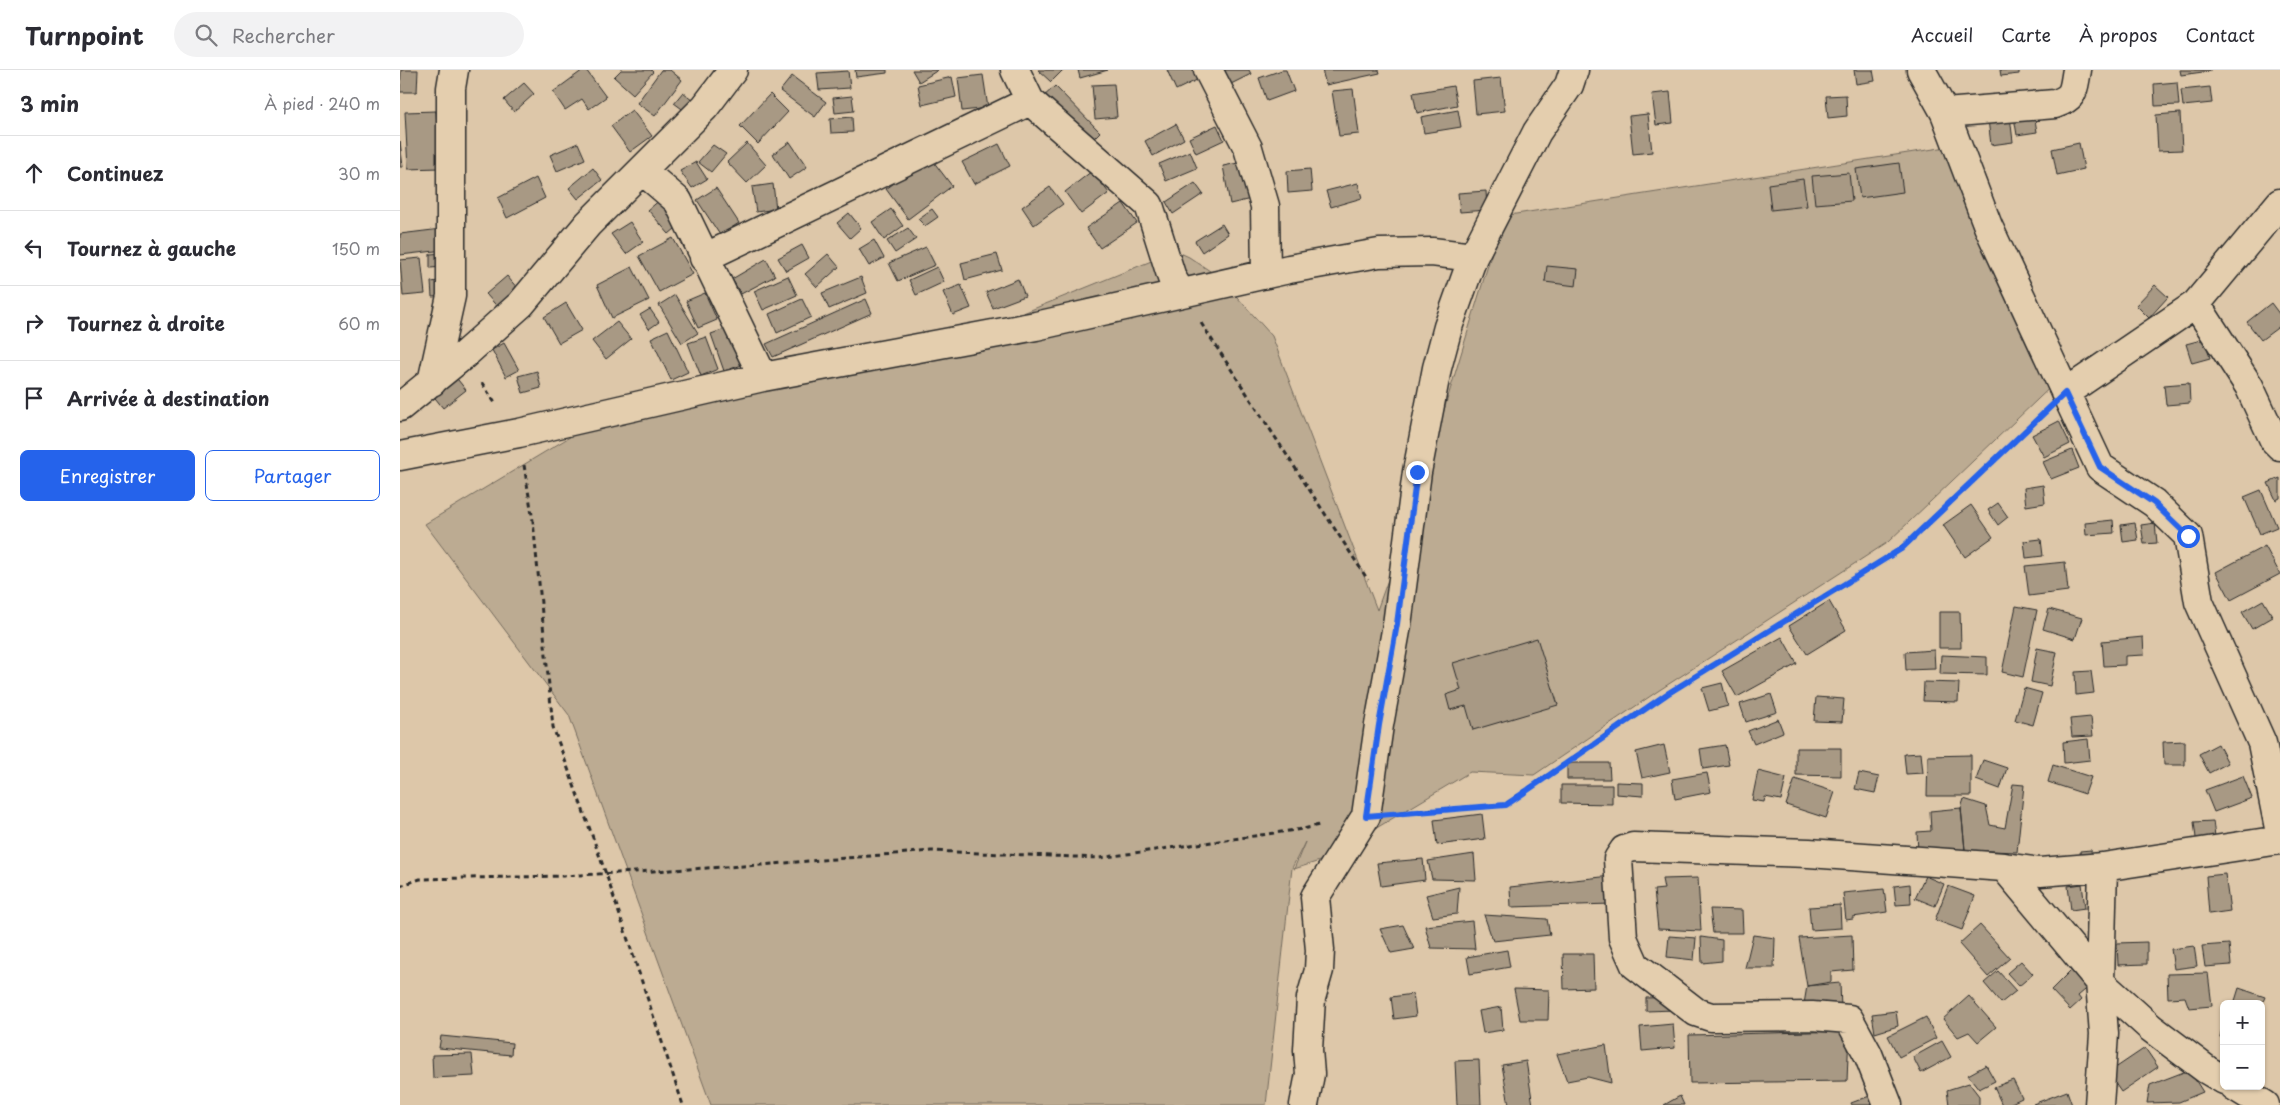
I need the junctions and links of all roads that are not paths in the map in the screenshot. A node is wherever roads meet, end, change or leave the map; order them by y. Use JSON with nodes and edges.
{"nodes":[{"id":1,"x":454,"y":70,"type":"edge"},
{"id":2,"x":733,"y":70,"type":"edge"},
{"id":3,"x":1015,"y":70,"type":"edge"},
{"id":4,"x":1208,"y":70,"type":"edge"},
{"id":5,"x":1574,"y":70,"type":"edge"},
{"id":6,"x":1922,"y":70,"type":"edge"},
{"id":7,"x":2077,"y":70,"type":"edge"},
{"id":8,"x":1030,"y":101,"type":"junction"},
{"id":9,"x":1945,"y":113,"type":"junction"},
{"id":10,"x":642,"y":171,"type":"junction"},
{"id":11,"x":2280,"y":203,"type":"edge"},
{"id":12,"x":1473,"y":257,"type":"junction"},
{"id":13,"x":704,"y":258,"type":"junction"},
{"id":14,"x":1266,"y":274,"type":"junction"},
{"id":15,"x":1181,"y":293,"type":"junction"},
{"id":16,"x":2196,"y":304,"type":"junction"},
{"id":17,"x":762,"y":377,"type":"junction"},
{"id":18,"x":432,"y":382,"type":"junction"},
{"id":19,"x":2065,"y":393,"type":"junction"},
{"id":20,"x":400,"y":407,"type":"edge"},
{"id":21,"x":2280,"y":446,"type":"edge"},
{"id":22,"x":400,"y":456,"type":"edge"},
{"id":23,"x":2280,"y":833,"type":"edge"},
{"id":24,"x":2280,"y":840,"type":"edge"},
{"id":25,"x":2004,"y":867,"type":"junction"},
{"id":26,"x":2103,"y":867,"type":"junction"},
{"id":27,"x":2100,"y":982,"type":"junction"},
{"id":28,"x":2220,"y":1078,"type":"edge"},
{"id":29,"x":2241,"y":1090,"type":"edge"},
{"id":30,"x":1304,"y":1105,"type":"edge"},
{"id":31,"x":1888,"y":1105,"type":"edge"},
{"id":32,"x":2099,"y":1105,"type":"edge"},
{"id":33,"x":2265,"y":1105,"type":"edge"}],
"edges":[{"from":1,"to":18,"type":"street"},
{"from":2,"to":10,"type":"street"},
{"from":3,"to":8,"type":"street"},
{"from":4,"to":14,"type":"street"},
{"from":5,"to":12,"type":"street"},
{"from":6,"to":9,"type":"street"},
{"from":7,"to":9,"type":"street"},
{"from":8,"to":13,"type":"street"},
{"from":8,"to":15,"type":"street"},
{"from":9,"to":19,"type":"street"},
{"from":10,"to":13,"type":"street"},
{"from":10,"to":18,"type":"street"},
{"from":11,"to":16,"type":"street"},
{"from":12,"to":14,"type":"street"},
{"from":12,"to":30,"type":"street"},
{"from":13,"to":17,"type":"street"},
{"from":14,"to":15,"type":"street"},
{"from":15,"to":17,"type":"street"},
{"from":16,"to":19,"type":"street"},
{"from":16,"to":21,"type":"street"},
{"from":17,"to":22,"type":"street"},
{"from":18,"to":20,"type":"street"},
{"from":19,"to":23,"type":"street"},
{"from":24,"to":26,"type":"street"},
{"from":25,"to":26,"type":"street"},
{"from":25,"to":27,"type":"street"},
{"from":25,"to":31,"type":"street"},
{"from":26,"to":27,"type":"street"},
{"from":27,"to":28,"type":"street"},
{"from":27,"to":32,"type":"street"},
{"from":29,"to":33,"type":"street"}]}
